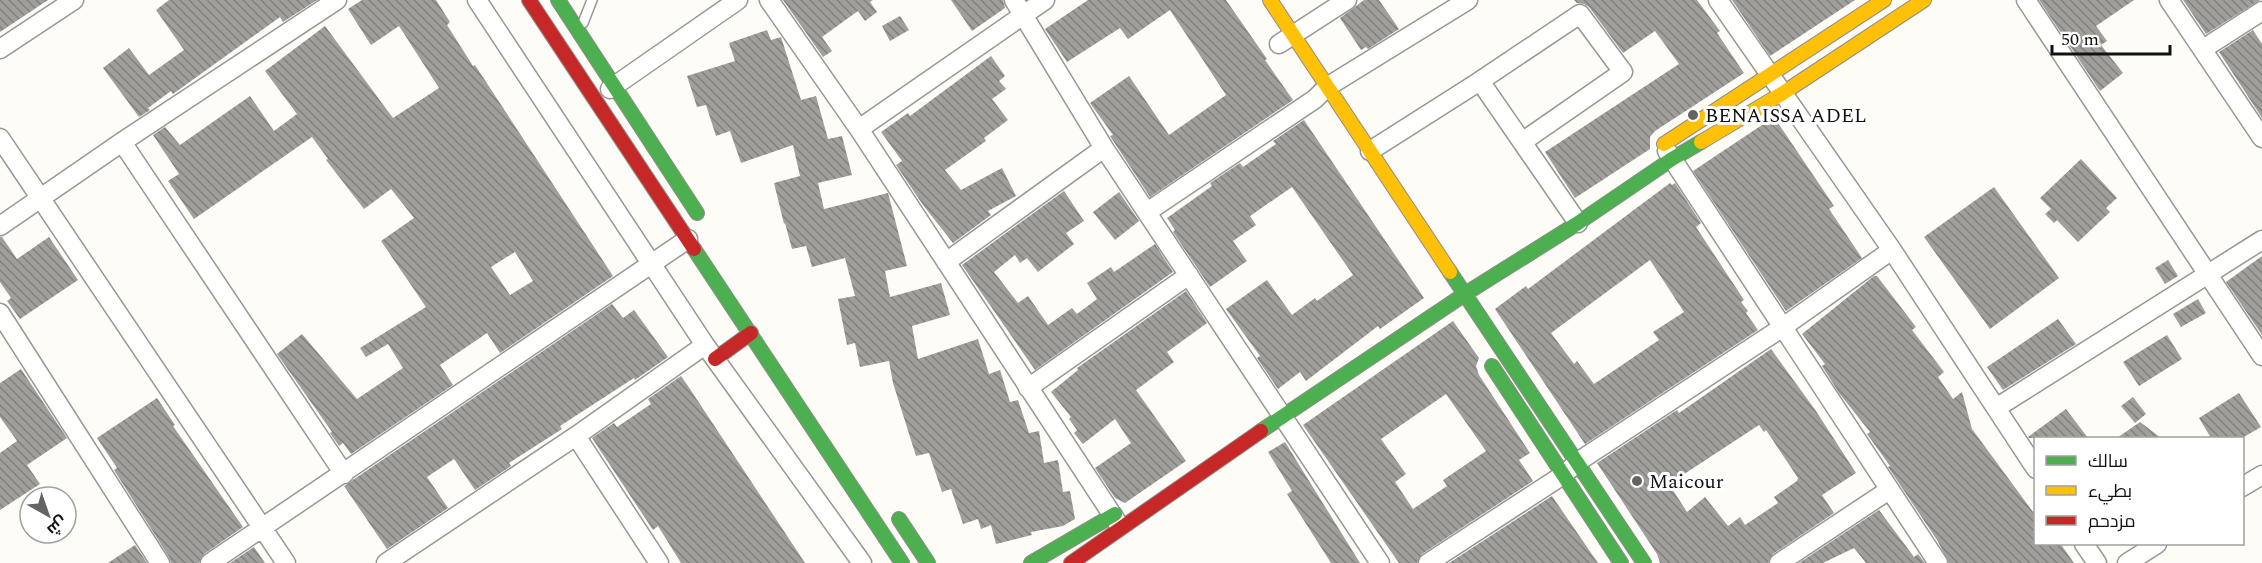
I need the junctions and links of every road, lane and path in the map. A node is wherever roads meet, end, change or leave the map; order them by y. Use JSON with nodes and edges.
{"nodes":[{"id":1,"x":74,"y":0,"type":"edge"},
{"id":2,"x":337,"y":0,"type":"edge"},
{"id":3,"x":477,"y":0,"type":"edge"},
{"id":4,"x":529,"y":0,"type":"edge"},
{"id":5,"x":558,"y":0,"type":"edge"},
{"id":6,"x":592,"y":0,"type":"edge"},
{"id":7,"x":738,"y":0,"type":"edge"},
{"id":8,"x":769,"y":0,"type":"edge"},
{"id":9,"x":1045,"y":0,"type":"edge"},
{"id":10,"x":1270,"y":0,"type":"edge"},
{"id":11,"x":1347,"y":0,"type":"edge"},
{"id":12,"x":1468,"y":0,"type":"edge"},
{"id":13,"x":1718,"y":0,"type":"edge"},
{"id":14,"x":1924,"y":0,"type":"edge"},
{"id":15,"x":2026,"y":0,"type":"edge"},
{"id":16,"x":2169,"y":0,"type":"edge"},
{"id":17,"x":1877,"y":2,"type":"edge"},
{"id":18,"x":1018,"y":7,"type":"edge"},
{"id":19,"x":1576,"y":7,"type":"edge"},
{"id":20,"x":2262,"y":11,"type":"edge"},
{"id":21,"x":1888,"y":23,"type":"junction"},
{"id":22,"x":580,"y":31,"type":"junction"},
{"id":23,"x":1282,"y":42,"type":"junction"},
{"id":24,"x":0,"y":49,"type":"edge"},
{"id":25,"x":2203,"y":50,"type":"junction"},
{"id":26,"x":1768,"y":74,"type":"junction"},
{"id":27,"x":1480,"y":81,"type":"junction"},
{"id":28,"x":615,"y":85,"type":"junction"},
{"id":29,"x":1784,"y":93,"type":"junction"},
{"id":30,"x":1318,"y":96,"type":"junction"},
{"id":31,"x":594,"y":101,"type":"junction"},
{"id":32,"x":859,"y":129,"type":"junction"},
{"id":33,"x":0,"y":138,"type":"edge"},
{"id":34,"x":2262,"y":138,"type":"edge"},
{"id":35,"x":122,"y":142,"type":"junction"},
{"id":36,"x":1522,"y":142,"type":"junction"},
{"id":37,"x":1104,"y":148,"type":"junction"},
{"id":38,"x":1370,"y":151,"type":"junction"},
{"id":39,"x":1662,"y":152,"type":"junction"},
{"id":40,"x":40,"y":198,"type":"junction"},
{"id":41,"x":1147,"y":212,"type":"junction"},
{"id":42,"x":1570,"y":212,"type":"junction"},
{"id":43,"x":0,"y":226,"type":"edge"},
{"id":44,"x":706,"y":226,"type":"dead end"},
{"id":45,"x":688,"y":239,"type":"junction"},
{"id":46,"x":2262,"y":240,"type":"edge"},
{"id":47,"x":1892,"y":250,"type":"junction"},
{"id":48,"x":946,"y":262,"type":"junction"},
{"id":49,"x":651,"y":263,"type":"junction"},
{"id":50,"x":2208,"y":274,"type":"junction"},
{"id":51,"x":1189,"y":275,"type":"junction"},
{"id":52,"x":1461,"y":278,"type":"junction"},
{"id":53,"x":1466,"y":294,"type":"junction"},
{"id":54,"x":1455,"y":309,"type":"junction"},
{"id":55,"x":0,"y":314,"type":"edge"},
{"id":56,"x":1783,"y":327,"type":"junction"},
{"id":57,"x":751,"y":333,"type":"junction"},
{"id":58,"x":1355,"y":351,"type":"dead end"},
{"id":59,"x":1483,"y":351,"type":"dead end"},
{"id":60,"x":710,"y":352,"type":"junction"},
{"id":61,"x":2262,"y":356,"type":"edge"},
{"id":62,"x":1028,"y":388,"type":"junction"},
{"id":63,"x":1996,"y":408,"type":"junction"},
{"id":64,"x":1279,"y":411,"type":"junction"},
{"id":65,"x":576,"y":436,"type":"junction"},
{"id":66,"x":1578,"y":461,"type":"junction"},
{"id":67,"x":2034,"y":466,"type":"edge"},
{"id":68,"x":1180,"y":470,"type":"dead end"},
{"id":69,"x":344,"y":474,"type":"junction"},
{"id":70,"x":1563,"y":475,"type":"junction"},
{"id":71,"x":2262,"y":475,"type":"edge"},
{"id":72,"x":2244,"y":486,"type":"edge"},
{"id":73,"x":1889,"y":490,"type":"junction"},
{"id":74,"x":889,"y":504,"type":"dead end"},
{"id":75,"x":1119,"y":518,"type":"junction"},
{"id":76,"x":261,"y":527,"type":"junction"},
{"id":77,"x":2085,"y":545,"type":"edge"},
{"id":78,"x":2154,"y":545,"type":"edge"},
{"id":79,"x":160,"y":563,"type":"edge"},
{"id":80,"x":210,"y":563,"type":"edge"},
{"id":81,"x":286,"y":563,"type":"edge"},
{"id":82,"x":386,"y":563,"type":"edge"},
{"id":83,"x":659,"y":563,"type":"edge"},
{"id":84,"x":862,"y":563,"type":"edge"},
{"id":85,"x":902,"y":563,"type":"edge"},
{"id":86,"x":928,"y":563,"type":"edge"},
{"id":87,"x":1031,"y":563,"type":"edge"},
{"id":88,"x":1071,"y":563,"type":"edge"},
{"id":89,"x":1380,"y":563,"type":"edge"},
{"id":90,"x":1428,"y":563,"type":"edge"},
{"id":91,"x":1621,"y":563,"type":"edge"},
{"id":92,"x":1644,"y":563,"type":"edge"},
{"id":93,"x":1779,"y":563,"type":"edge"},
{"id":94,"x":1938,"y":563,"type":"edge"},
{"id":95,"x":2097,"y":563,"type":"edge"},
{"id":96,"x":2127,"y":563,"type":"edge"}],
"edges":[{"from":1,"to":24,"type":"street"},
{"from":2,"to":35,"type":"street"},
{"from":3,"to":49,"type":"street"},
{"from":4,"to":31,"type":"main road"},
{"from":5,"to":22,"type":"main road"},
{"from":6,"to":22,"type":"lane"},
{"from":7,"to":28,"type":"street"},
{"from":8,"to":32,"type":"street"},
{"from":9,"to":18,"type":"street"},
{"from":10,"to":23,"type":"main road"},
{"from":11,"to":23,"type":"street"},
{"from":12,"to":30,"type":"street"},
{"from":13,"to":26,"type":"street"},
{"from":14,"to":21,"type":"main road"},
{"from":15,"to":50,"type":"street"},
{"from":16,"to":25,"type":"street"},
{"from":17,"to":21,"type":"street"},
{"from":17,"to":26,"type":"main road"},
{"from":18,"to":32,"type":"street"},
{"from":18,"to":37,"type":"street"},
{"from":19,"to":27,"type":"street"},
{"from":19,"to":36,"type":"street"},
{"from":20,"to":25,"type":"street"},
{"from":21,"to":29,"type":"main road"},
{"from":22,"to":28,"type":"main road"},
{"from":23,"to":30,"type":"main road"},
{"from":25,"to":34,"type":"street"},
{"from":26,"to":29,"type":"street"},
{"from":26,"to":39,"type":"main road"},
{"from":27,"to":36,"type":"street"},
{"from":27,"to":38,"type":"street"},
{"from":28,"to":31,"type":"street"},
{"from":28,"to":44,"type":"main road"},
{"from":29,"to":39,"type":"main road"},
{"from":29,"to":47,"type":"street"},
{"from":30,"to":38,"type":"main road"},
{"from":30,"to":41,"type":"street"},
{"from":31,"to":45,"type":"main road"},
{"from":32,"to":48,"type":"street"},
{"from":33,"to":40,"type":"street"},
{"from":35,"to":40,"type":"street"},
{"from":35,"to":69,"type":"street"},
{"from":36,"to":42,"type":"street"},
{"from":37,"to":41,"type":"street"},
{"from":37,"to":48,"type":"street"},
{"from":38,"to":52,"type":"main road"},
{"from":39,"to":42,"type":"main road"},
{"from":39,"to":56,"type":"street"},
{"from":40,"to":43,"type":"street"},
{"from":40,"to":76,"type":"street"},
{"from":41,"to":51,"type":"street"},
{"from":42,"to":53,"type":"main road"},
{"from":45,"to":49,"type":"street"},
{"from":45,"to":57,"type":"main road"},
{"from":46,"to":50,"type":"street"},
{"from":47,"to":56,"type":"street"},
{"from":47,"to":63,"type":"street"},
{"from":48,"to":62,"type":"street"},
{"from":49,"to":60,"type":"street"},
{"from":49,"to":69,"type":"street"},
{"from":50,"to":61,"type":"street"},
{"from":50,"to":63,"type":"street"},
{"from":51,"to":62,"type":"street"},
{"from":51,"to":64,"type":"street"},
{"from":52,"to":53,"type":"main road"},
{"from":52,"to":54,"type":"main road"},
{"from":53,"to":54,"type":"main road"},
{"from":53,"to":66,"type":"main road"},
{"from":54,"to":64,"type":"main road"},
{"from":55,"to":79,"type":"street"},
{"from":56,"to":66,"type":"street"},
{"from":56,"to":73,"type":"street"},
{"from":57,"to":60,"type":"main road"},
{"from":57,"to":85,"type":"main road"},
{"from":58,"to":64,"type":"main road"},
{"from":59,"to":70,"type":"main road"},
{"from":60,"to":65,"type":"street"},
{"from":60,"to":84,"type":"street"},
{"from":62,"to":75,"type":"street"},
{"from":63,"to":67,"type":"street"},
{"from":64,"to":68,"type":"main road"},
{"from":64,"to":75,"type":"main road"},
{"from":64,"to":89,"type":"street"},
{"from":65,"to":82,"type":"street"},
{"from":65,"to":83,"type":"street"},
{"from":66,"to":70,"type":"street"},
{"from":66,"to":92,"type":"main road"},
{"from":69,"to":76,"type":"street"},
{"from":70,"to":90,"type":"street"},
{"from":70,"to":91,"type":"main road"},
{"from":71,"to":72,"type":"street"},
{"from":73,"to":93,"type":"street"},
{"from":73,"to":94,"type":"street"},
{"from":74,"to":86,"type":"main road"},
{"from":75,"to":87,"type":"main road"},
{"from":75,"to":88,"type":"main road"},
{"from":76,"to":80,"type":"street"},
{"from":76,"to":81,"type":"street"},
{"from":77,"to":95,"type":"street"},
{"from":78,"to":96,"type":"street"}]}
